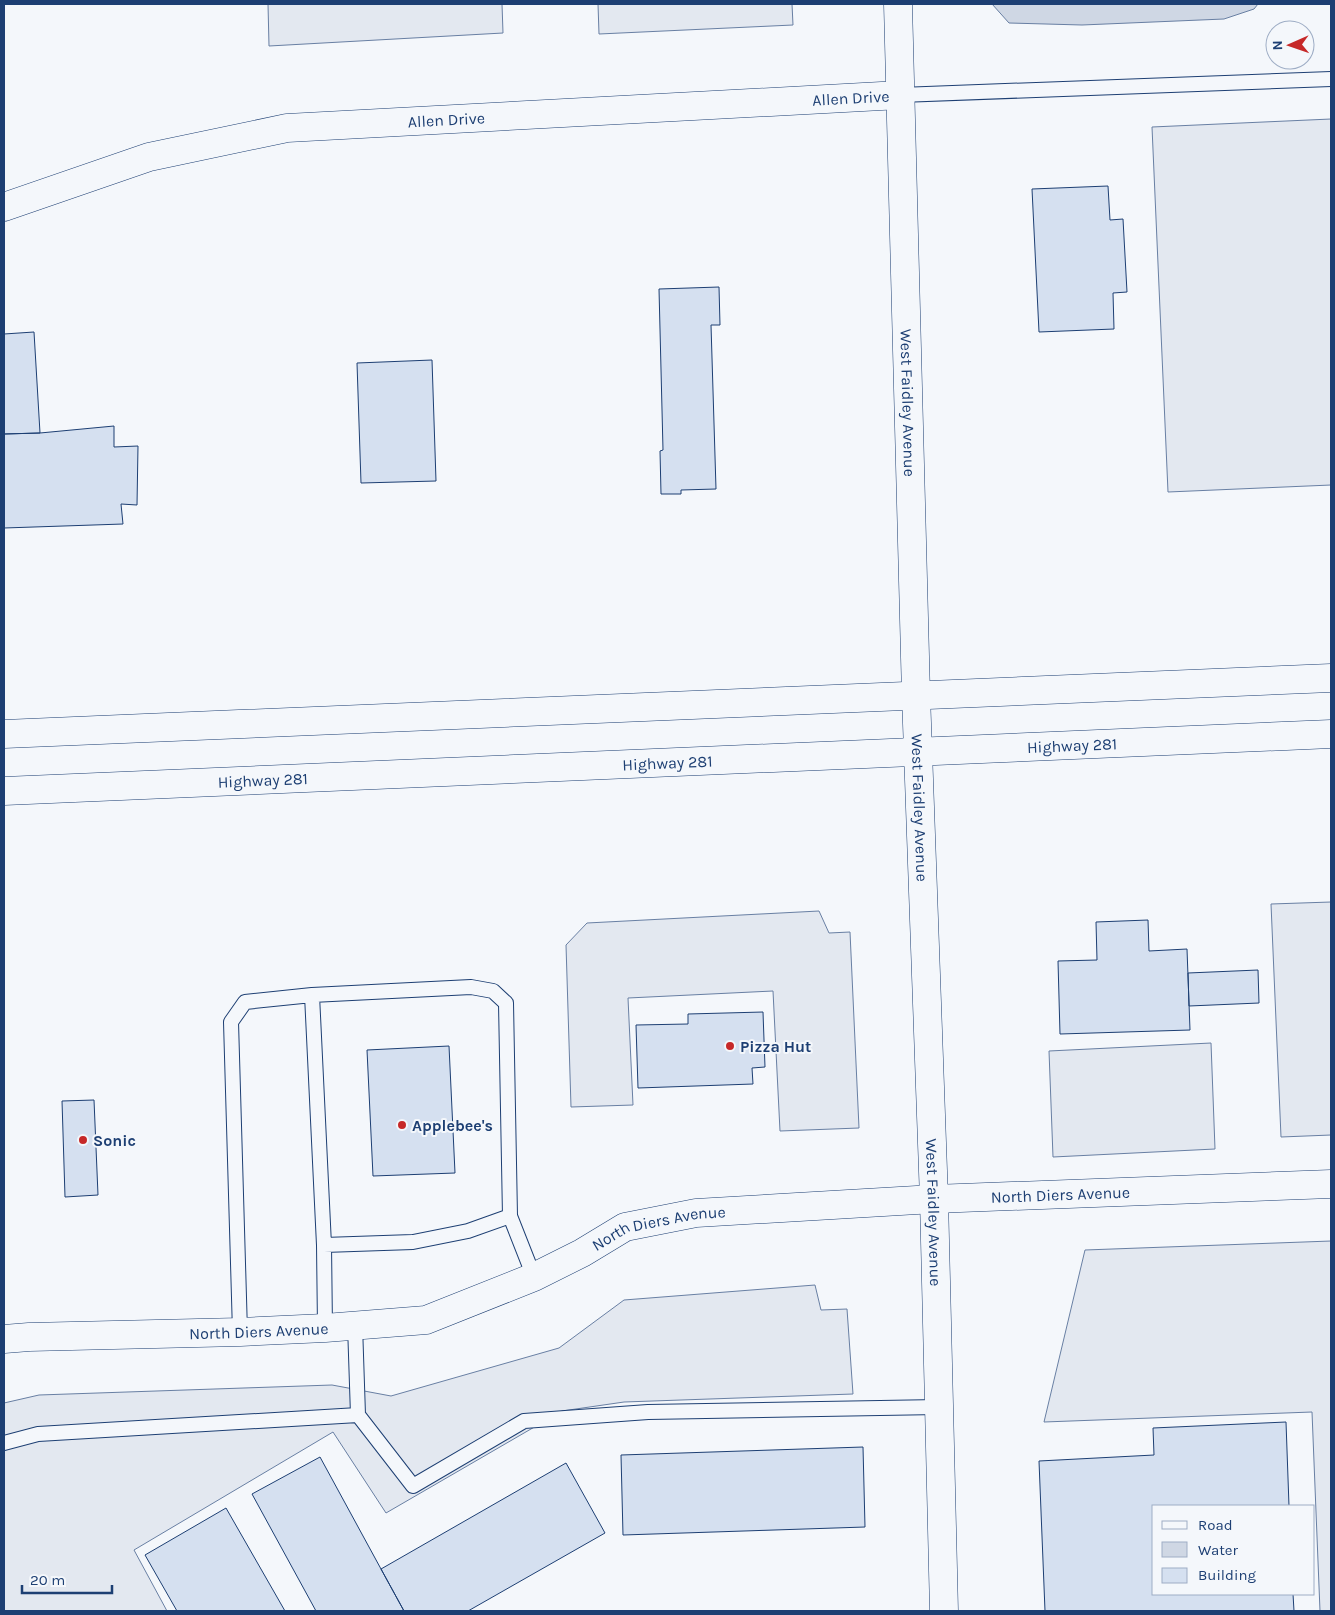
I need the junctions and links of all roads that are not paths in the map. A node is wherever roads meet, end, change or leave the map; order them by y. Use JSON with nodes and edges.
{"nodes":[{"id":1,"x":898,"y":4,"type":"edge"},
{"id":2,"x":1331,"y":79,"type":"edge"},
{"id":3,"x":900,"y":95,"type":"junction"},
{"id":4,"x":4,"y":207,"type":"edge"},
{"id":5,"x":1331,"y":678,"type":"edge"},
{"id":6,"x":916,"y":695,"type":"junction"},
{"id":7,"x":4,"y":734,"type":"edge"},
{"id":8,"x":1331,"y":734,"type":"edge"},
{"id":9,"x":919,"y":753,"type":"junction"},
{"id":10,"x":4,"y":792,"type":"edge"},
{"id":11,"x":312,"y":995,"type":"junction"},
{"id":12,"x":1331,"y":1184,"type":"edge"},
{"id":13,"x":934,"y":1199,"type":"junction"},
{"id":14,"x":510,"y":1216,"type":"junction"},
{"id":15,"x":324,"y":1245,"type":"junction"},
{"id":16,"x":534,"y":1277,"type":"junction"},
{"id":17,"x":355,"y":1325,"type":"junction"},
{"id":18,"x":325,"y":1328,"type":"junction"},
{"id":19,"x":240,"y":1332,"type":"junction"},
{"id":20,"x":4,"y":1339,"type":"edge"},
{"id":21,"x":939,"y":1407,"type":"junction"},
{"id":22,"x":358,"y":1415,"type":"junction"},
{"id":23,"x":4,"y":1443,"type":"edge"},
{"id":24,"x":944,"y":1611,"type":"edge"}],
"edges":[{"from":1,"to":3,"type":"main road","name":"West Faidley Avenue"},
{"from":2,"to":3,"type":"lane"},
{"from":3,"to":4,"type":"main road","name":"Allen Drive"},
{"from":3,"to":6,"type":"main road","name":"West Faidley Avenue"},
{"from":5,"to":6,"type":"main road"},
{"from":6,"to":7,"type":"main road"},
{"from":6,"to":9,"type":"main road","name":"West Faidley Avenue"},
{"from":8,"to":9,"type":"main road","name":"Highway 281"},
{"from":9,"to":10,"type":"main road","name":"Highway 281"},
{"from":9,"to":13,"type":"main road","name":"West Faidley Avenue"},
{"from":11,"to":14,"type":"lane"},
{"from":11,"to":15,"type":"lane"},
{"from":11,"to":19,"type":"lane"},
{"from":12,"to":13,"type":"main road","name":"North Diers Avenue"},
{"from":13,"to":16,"type":"main road","name":"North Diers Avenue"},
{"from":13,"to":21,"type":"main road","name":"West Faidley Avenue"},
{"from":14,"to":15,"type":"lane"},
{"from":14,"to":16,"type":"lane"},
{"from":15,"to":18,"type":"lane"},
{"from":16,"to":17,"type":"main road","name":"North Diers Avenue"},
{"from":17,"to":18,"type":"main road","name":"North Diers Avenue"},
{"from":17,"to":22,"type":"lane"},
{"from":18,"to":19,"type":"main road","name":"North Diers Avenue"},
{"from":19,"to":20,"type":"main road","name":"North Diers Avenue"},
{"from":21,"to":22,"type":"lane"},
{"from":21,"to":24,"type":"main road","name":"West Faidley Avenue"},
{"from":22,"to":23,"type":"lane"}]}
